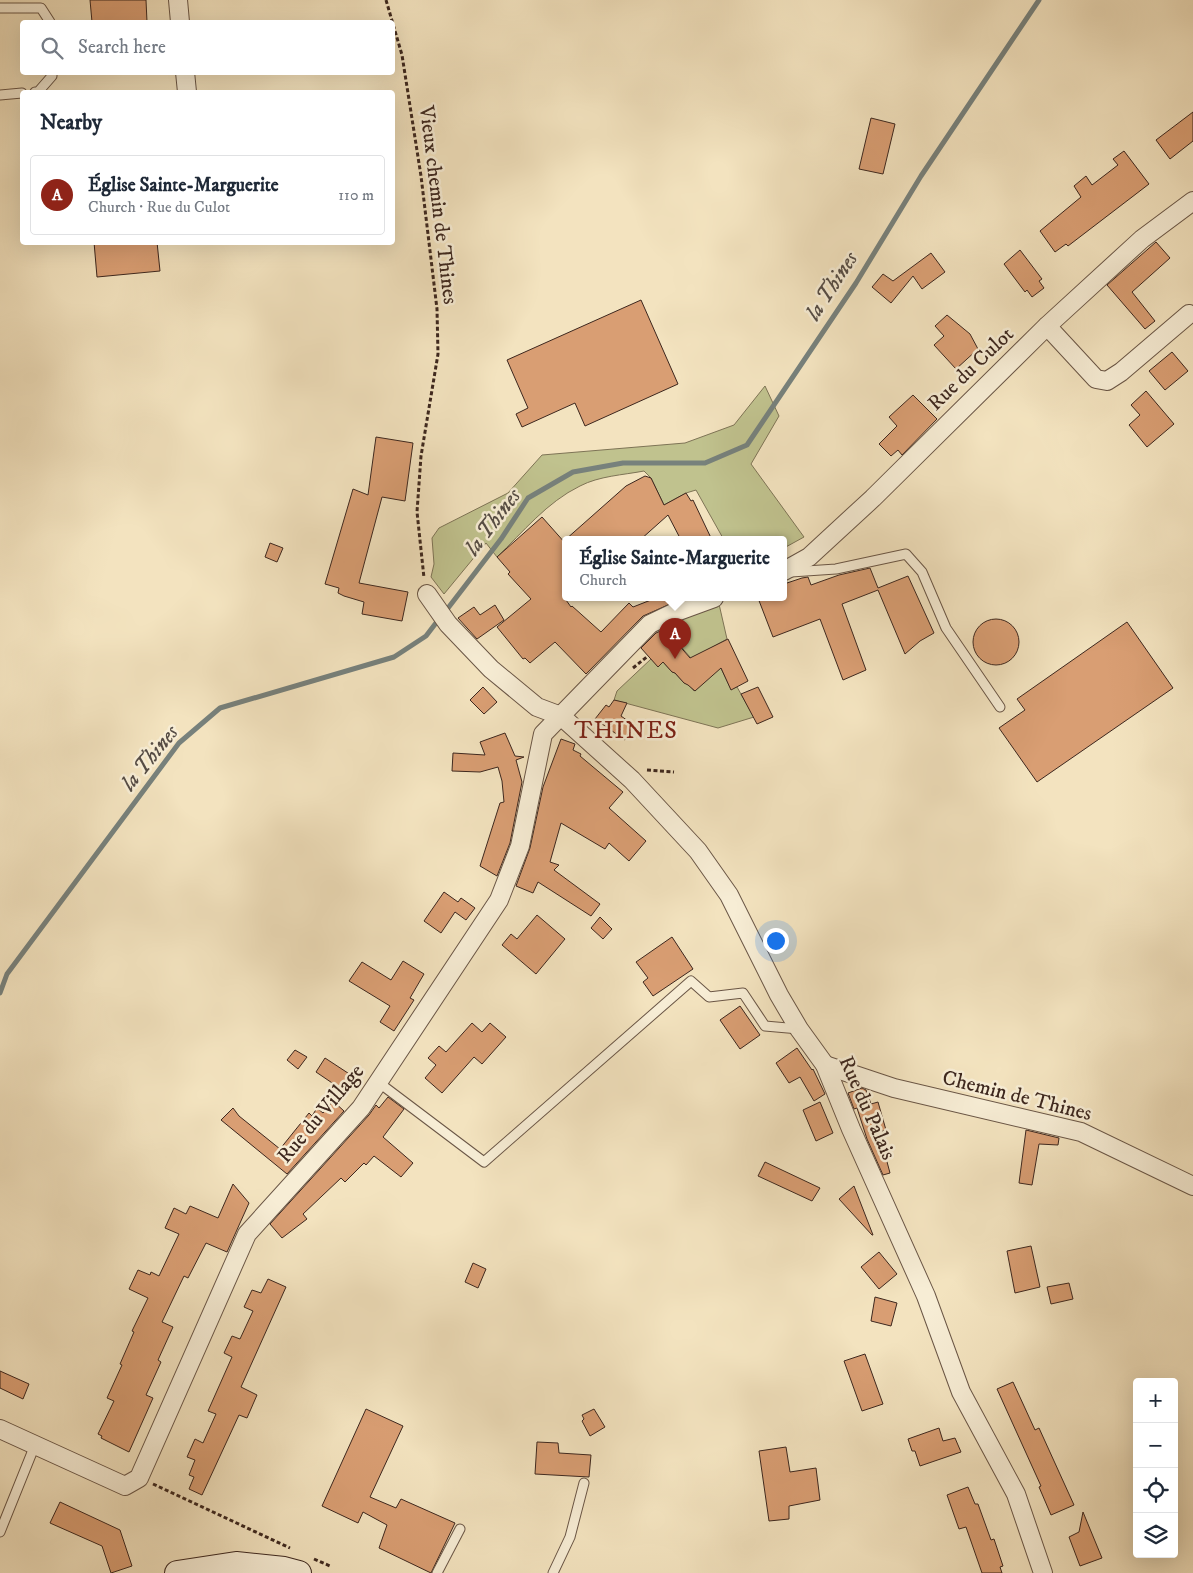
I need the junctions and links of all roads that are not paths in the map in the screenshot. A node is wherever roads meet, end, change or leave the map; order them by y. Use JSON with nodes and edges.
{"nodes":[{"id":1,"x":178,"y":0,"type":"edge"},
{"id":2,"x":0,"y":8,"type":"edge"},
{"id":3,"x":49,"y":20,"type":"edge"},
{"id":4,"x":180,"y":20,"type":"edge"},
{"id":5,"x":52,"y":75,"type":"edge"},
{"id":6,"x":185,"y":75,"type":"edge"},
{"id":7,"x":40,"y":90,"type":"edge"},
{"id":8,"x":187,"y":90,"type":"edge"},
{"id":9,"x":20,"y":94,"type":"edge"},
{"id":10,"x":0,"y":95,"type":"edge"},
{"id":11,"x":1193,"y":201,"type":"edge"},
{"id":12,"x":1189,"y":314,"type":"dead end"},
{"id":13,"x":1047,"y":326,"type":"junction"},
{"id":14,"x":787,"y":570,"type":"edge"},
{"id":15,"x":787,"y":572,"type":"edge"},
{"id":16,"x":427,"y":594,"type":"road end"},
{"id":17,"x":706,"y":601,"type":"edge"},
{"id":18,"x":537,"y":707,"type":"junction"},
{"id":19,"x":1000,"y":707,"type":"dead end"},
{"id":20,"x":561,"y":716,"type":"junction"},
{"id":21,"x":543,"y":734,"type":"junction"},
{"id":22,"x":799,"y":1030,"type":"junction"},
{"id":23,"x":825,"y":1065,"type":"junction"},
{"id":24,"x":378,"y":1082,"type":"junction"},
{"id":25,"x":1193,"y":1186,"type":"edge"},
{"id":26,"x":0,"y":1429,"type":"edge"},
{"id":27,"x":35,"y":1445,"type":"junction"},
{"id":28,"x":584,"y":1482,"type":"dead end"},
{"id":29,"x":460,"y":1529,"type":"dead end"},
{"id":30,"x":0,"y":1532,"type":"edge"},
{"id":31,"x":302,"y":1560,"type":"edge"},
{"id":32,"x":177,"y":1573,"type":"edge"},
{"id":33,"x":437,"y":1573,"type":"edge"},
{"id":34,"x":553,"y":1573,"type":"edge"},
{"id":35,"x":1043,"y":1573,"type":"edge"}],
"edges":[{"from":1,"to":4,"type":"street"},
{"from":2,"to":3,"type":"lane"},
{"from":5,"to":7,"type":"lane"},
{"from":6,"to":8,"type":"street"},
{"from":9,"to":10,"type":"lane"},
{"from":11,"to":13,"type":"street","name":"Rue du Culot"},
{"from":12,"to":13,"type":"street"},
{"from":13,"to":14,"type":"street","name":"Rue du Culot"},
{"from":15,"to":19,"type":"lane"},
{"from":16,"to":18,"type":"street"},
{"from":17,"to":20,"type":"street"},
{"from":18,"to":20,"type":"street"},
{"from":18,"to":21,"type":"street","name":"Rue du Village"},
{"from":20,"to":21,"type":"street"},
{"from":20,"to":22,"type":"street","name":"Rue du Palais"},
{"from":21,"to":24,"type":"street","name":"Rue du Village"},
{"from":22,"to":23,"type":"street","name":"Rue du Palais"},
{"from":22,"to":24,"type":"lane"},
{"from":23,"to":25,"type":"street","name":"Chemin de Thines"},
{"from":23,"to":35,"type":"street","name":"Rue du Palais"},
{"from":24,"to":27,"type":"street","name":"Rue du Village"},
{"from":26,"to":27,"type":"street"},
{"from":27,"to":30,"type":"lane"},
{"from":28,"to":34,"type":"lane"},
{"from":29,"to":33,"type":"lane"},
{"from":31,"to":32,"type":"main road"}]}
